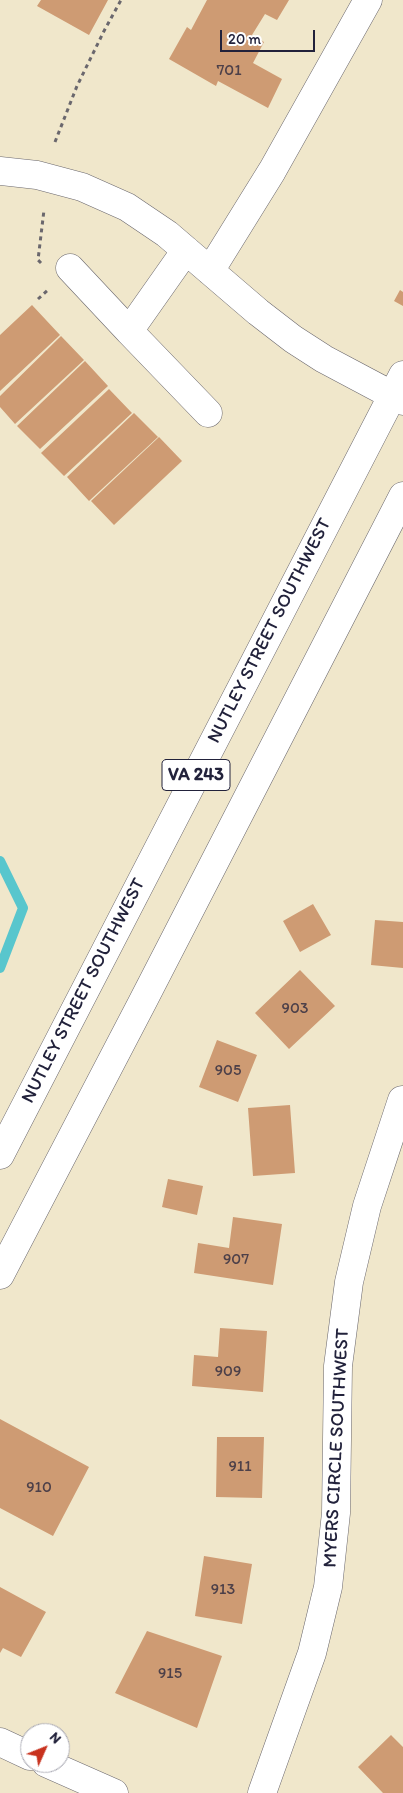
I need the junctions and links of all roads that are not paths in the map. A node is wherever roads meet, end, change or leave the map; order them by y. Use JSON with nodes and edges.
{"nodes":[{"id":1,"x":368,"y":0,"type":"edge"},
{"id":2,"x":0,"y":171,"type":"edge"},
{"id":3,"x":186,"y":250,"type":"junction"},
{"id":4,"x":70,"y":268,"type":"dead end"},
{"id":5,"x":210,"y":271,"type":"junction"},
{"id":6,"x":129,"y":331,"type":"junction"},
{"id":7,"x":399,"y":390,"type":"edge"},
{"id":8,"x":208,"y":413,"type":"dead end"},
{"id":9,"x":403,"y":496,"type":"edge"},
{"id":10,"x":402,"y":1100,"type":"edge"},
{"id":11,"x":0,"y":1155,"type":"edge"},
{"id":12,"x":0,"y":1275,"type":"edge"},
{"id":13,"x":0,"y":1742,"type":"edge"},
{"id":14,"x":20,"y":1751,"type":"edge"},
{"id":15,"x":69,"y":1773,"type":"edge"},
{"id":16,"x":114,"y":1793,"type":"edge"},
{"id":17,"x":262,"y":1793,"type":"edge"}],
"edges":[{"from":1,"to":5,"type":"main road"},
{"from":2,"to":3,"type":"main road"},
{"from":3,"to":5,"type":"main road"},
{"from":3,"to":6,"type":"main road"},
{"from":4,"to":6,"type":"main road"},
{"from":5,"to":7,"type":"main road"},
{"from":6,"to":8,"type":"main road"},
{"from":7,"to":11,"type":"main road","name":"NUTLEY STREET SOUTHWEST","number":"VA 243"},
{"from":9,"to":12,"type":"main road","number":"VA 243"},
{"from":10,"to":17,"type":"main road","name":"MYERS CIRCLE SOUTHWEST"},
{"from":13,"to":14,"type":"main road"},
{"from":15,"to":16,"type":"main road"}]}
